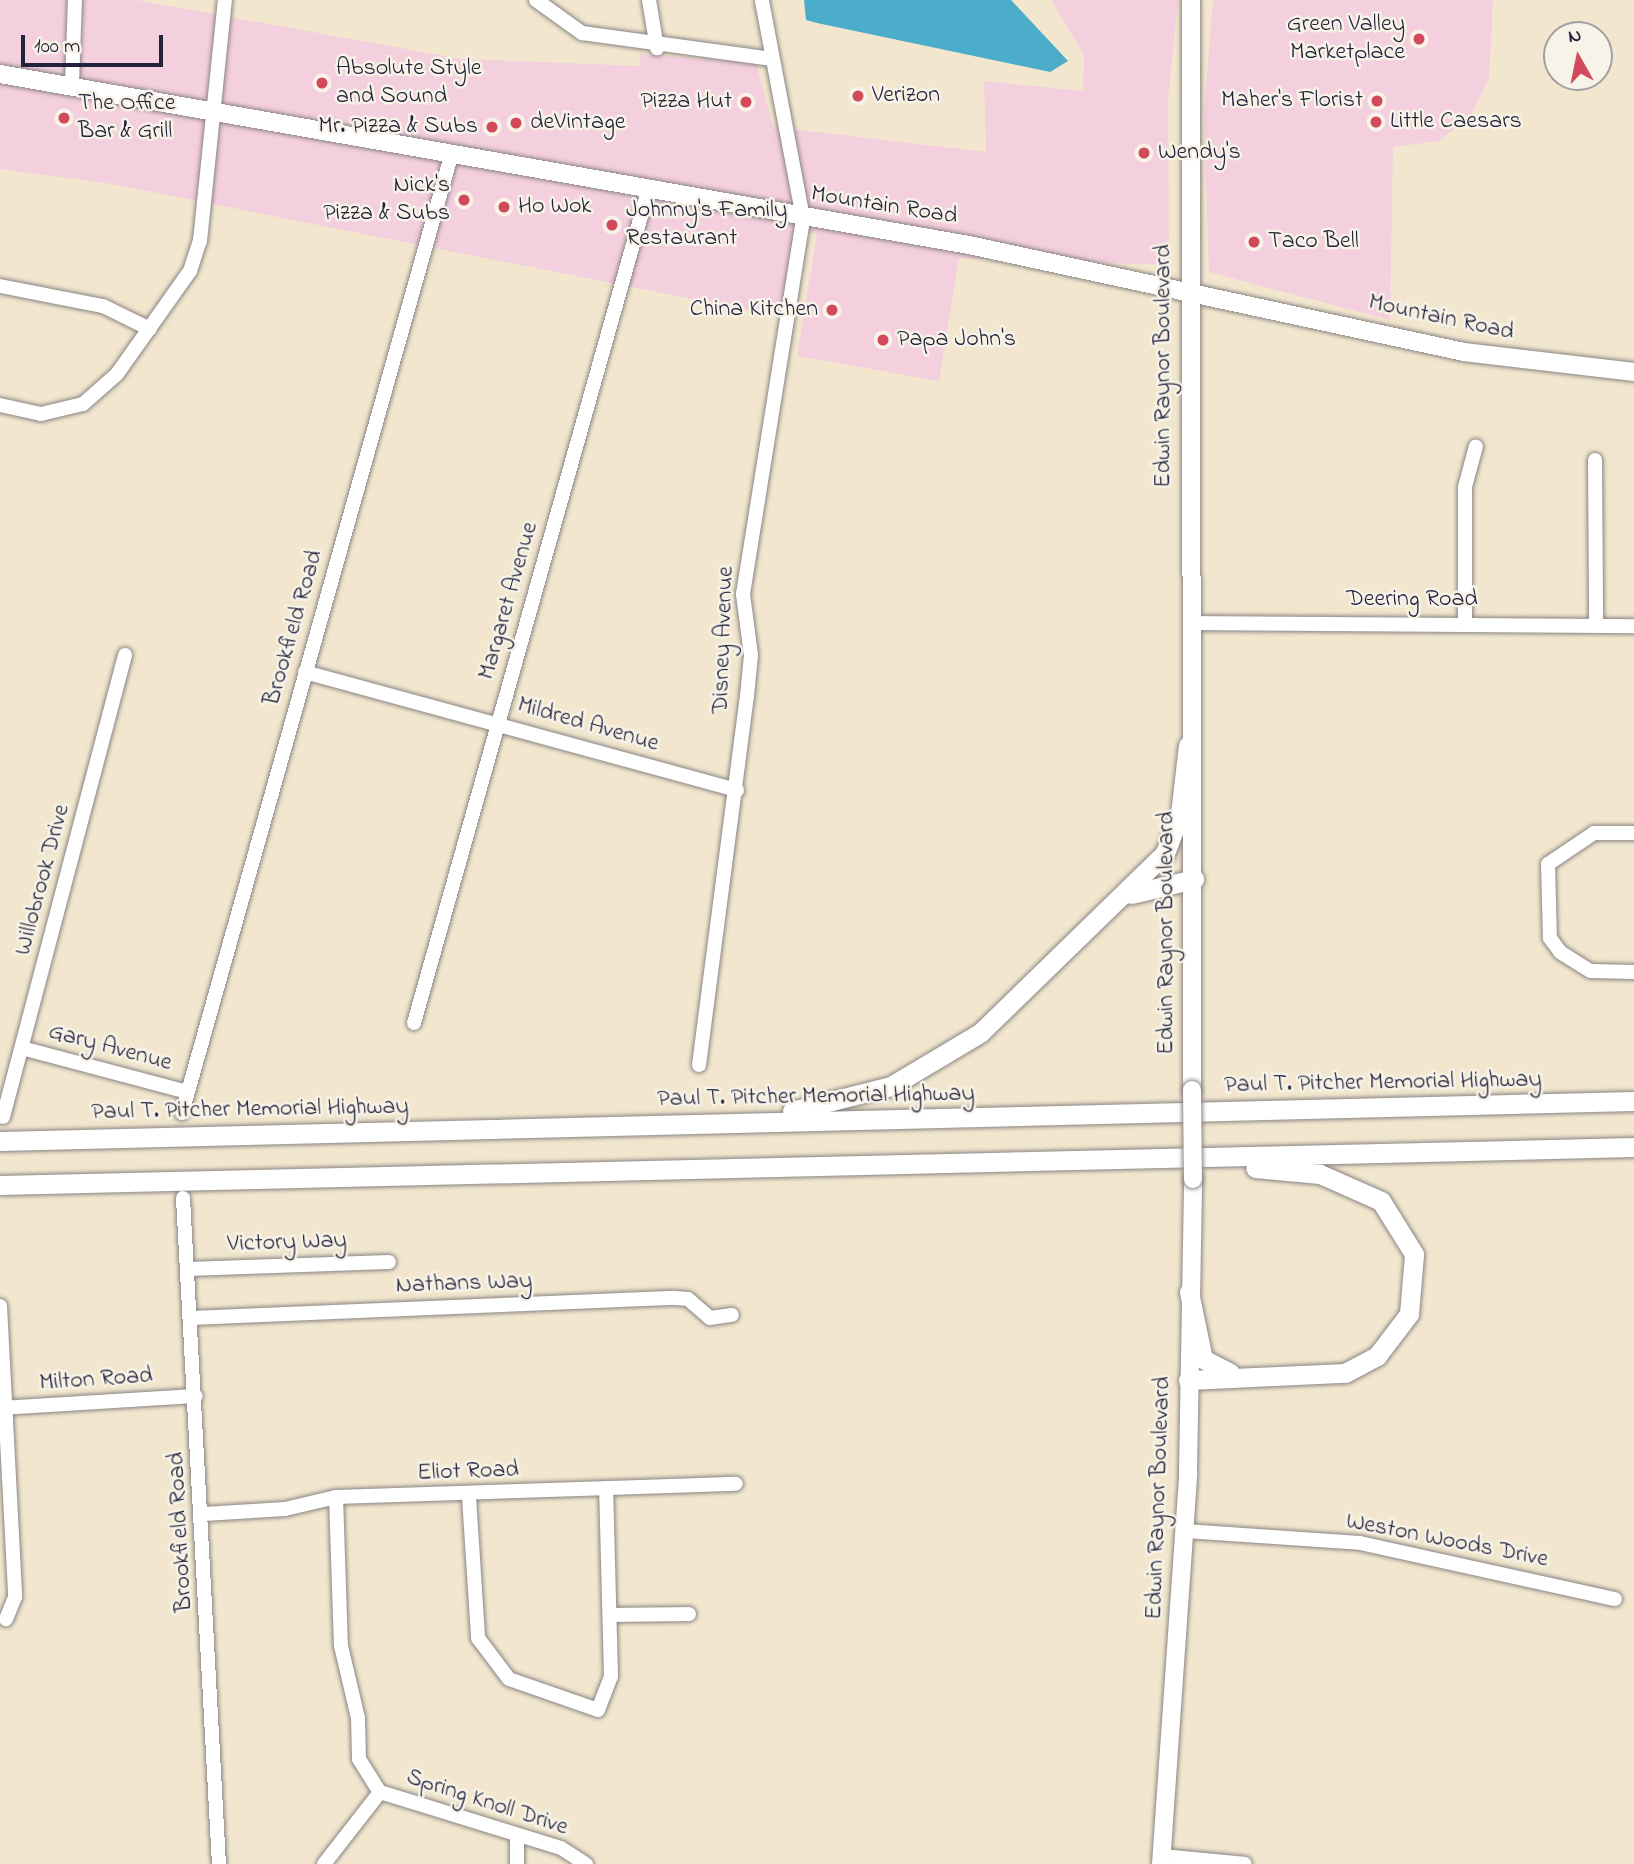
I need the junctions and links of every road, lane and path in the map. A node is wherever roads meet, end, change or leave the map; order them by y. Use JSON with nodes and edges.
{"nodes":[{"id":1,"x":75,"y":0,"type":"edge"},
{"id":2,"x":225,"y":0,"type":"edge"},
{"id":3,"x":536,"y":0,"type":"edge"},
{"id":4,"x":649,"y":0,"type":"edge"},
{"id":5,"x":762,"y":0,"type":"edge"},
{"id":6,"x":1191,"y":0,"type":"edge"},
{"id":7,"x":657,"y":48,"type":"junction"},
{"id":8,"x":772,"y":59,"type":"junction"},
{"id":9,"x":0,"y":74,"type":"edge"},
{"id":10,"x":72,"y":84,"type":"junction"},
{"id":11,"x":212,"y":113,"type":"junction"},
{"id":12,"x":451,"y":156,"type":"junction"},
{"id":13,"x":648,"y":191,"type":"junction"},
{"id":14,"x":803,"y":218,"type":"junction"},
{"id":15,"x":0,"y":286,"type":"edge"},
{"id":16,"x":1187,"y":290,"type":"junction"},
{"id":17,"x":150,"y":329,"type":"junction"},
{"id":18,"x":1634,"y":372,"type":"edge"},
{"id":19,"x":0,"y":405,"type":"edge"},
{"id":20,"x":1476,"y":446,"type":"dead end"},
{"id":21,"x":1595,"y":460,"type":"dead end"},
{"id":22,"x":1596,"y":622,"type":"junction"},
{"id":23,"x":1191,"y":623,"type":"junction"},
{"id":24,"x":1465,"y":623,"type":"junction"},
{"id":25,"x":1634,"y":626,"type":"edge"},
{"id":26,"x":125,"y":655,"type":"dead end"},
{"id":27,"x":305,"y":672,"type":"junction"},
{"id":28,"x":498,"y":724,"type":"junction"},
{"id":29,"x":1188,"y":745,"type":"junction"},
{"id":30,"x":737,"y":790,"type":"junction"},
{"id":31,"x":1634,"y":833,"type":"edge"},
{"id":32,"x":1194,"y":879,"type":"junction"},
{"id":33,"x":1123,"y":897,"type":"junction"},
{"id":34,"x":1634,"y":972,"type":"edge"},
{"id":35,"x":414,"y":1023,"type":"dead end"},
{"id":36,"x":22,"y":1048,"type":"junction"},
{"id":37,"x":699,"y":1065,"type":"dead end"},
{"id":38,"x":187,"y":1092,"type":"junction"},
{"id":39,"x":1634,"y":1101,"type":"edge"},
{"id":40,"x":182,"y":1113,"type":"dead end"},
{"id":41,"x":3,"y":1117,"type":"dead end"},
{"id":42,"x":417,"y":1131,"type":"junction"},
{"id":43,"x":0,"y":1140,"type":"edge"},
{"id":44,"x":1634,"y":1147,"type":"edge"},
{"id":45,"x":1121,"y":1161,"type":"junction"},
{"id":46,"x":0,"y":1185,"type":"edge"},
{"id":47,"x":183,"y":1198,"type":"dead end"},
{"id":48,"x":389,"y":1262,"type":"dead end"},
{"id":49,"x":188,"y":1269,"type":"junction"},
{"id":50,"x":1189,"y":1292,"type":"junction"},
{"id":51,"x":0,"y":1306,"type":"edge"},
{"id":52,"x":732,"y":1315,"type":"dead end"},
{"id":53,"x":191,"y":1318,"type":"junction"},
{"id":54,"x":1255,"y":1376,"type":"junction"},
{"id":55,"x":1188,"y":1380,"type":"junction"},
{"id":56,"x":195,"y":1396,"type":"junction"},
{"id":57,"x":3,"y":1408,"type":"edge"},
{"id":58,"x":736,"y":1484,"type":"dead end"},
{"id":59,"x":606,"y":1488,"type":"junction"},
{"id":60,"x":336,"y":1497,"type":"junction"},
{"id":61,"x":469,"y":1497,"type":"junction"},
{"id":62,"x":204,"y":1514,"type":"junction"},
{"id":63,"x":1185,"y":1531,"type":"junction"},
{"id":64,"x":1615,"y":1599,"type":"dead end"},
{"id":65,"x":689,"y":1614,"type":"dead end"},
{"id":66,"x":612,"y":1615,"type":"junction"},
{"id":67,"x":6,"y":1619,"type":"dead end"},
{"id":68,"x":380,"y":1792,"type":"junction"},
{"id":69,"x":517,"y":1837,"type":"junction"},
{"id":70,"x":1161,"y":1860,"type":"edge"},
{"id":71,"x":219,"y":1864,"type":"edge"},
{"id":72,"x":324,"y":1864,"type":"edge"},
{"id":73,"x":517,"y":1864,"type":"edge"},
{"id":74,"x":586,"y":1864,"type":"edge"},
{"id":75,"x":1245,"y":1864,"type":"edge"}],
"edges":[{"from":1,"to":10,"type":"street"},
{"from":2,"to":11,"type":"street"},
{"from":3,"to":7,"type":"street"},
{"from":4,"to":7,"type":"street"},
{"from":5,"to":8,"type":"street"},
{"from":6,"to":16,"type":"main road","name":"Edwin Raynor Boulevard"},
{"from":7,"to":8,"type":"street"},
{"from":8,"to":14,"type":"street"},
{"from":9,"to":10,"type":"main road","name":"Mountain Road"},
{"from":10,"to":11,"type":"main road","name":"Mountain Road"},
{"from":11,"to":12,"type":"main road","name":"Mountain Road"},
{"from":11,"to":17,"type":"street"},
{"from":12,"to":13,"type":"main road","name":"Mountain Road"},
{"from":12,"to":27,"type":"street","name":"Brookfield Road"},
{"from":13,"to":14,"type":"main road","name":"Mountain Road"},
{"from":13,"to":28,"type":"street","name":"Margaret Avenue"},
{"from":14,"to":16,"type":"main road","name":"Mountain Road"},
{"from":14,"to":30,"type":"street","name":"Disney Avenue"},
{"from":15,"to":17,"type":"street"},
{"from":16,"to":18,"type":"main road","name":"Mountain Road"},
{"from":16,"to":23,"type":"main road","name":"Edwin Raynor Boulevard"},
{"from":17,"to":19,"type":"street"},
{"from":20,"to":24,"type":"street"},
{"from":21,"to":22,"type":"street"},
{"from":22,"to":24,"type":"street","name":"Deering Road"},
{"from":22,"to":25,"type":"street","name":"Deering Road"},
{"from":23,"to":24,"type":"street","name":"Deering Road"},
{"from":23,"to":29,"type":"main road","name":"Edwin Raynor Boulevard"},
{"from":26,"to":36,"type":"street","name":"Willobrook Drive"},
{"from":27,"to":28,"type":"street","name":"Mildred Avenue"},
{"from":27,"to":38,"type":"street","name":"Brookfield Road"},
{"from":28,"to":30,"type":"street","name":"Mildred Avenue"},
{"from":28,"to":35,"type":"street","name":"Margaret Avenue"},
{"from":29,"to":32,"type":"main road","name":"Edwin Raynor Boulevard"},
{"from":29,"to":33,"type":"highway"},
{"from":30,"to":37,"type":"street","name":"Disney Avenue"},
{"from":31,"to":34,"type":"street"},
{"from":32,"to":33,"type":"highway"},
{"from":32,"to":50,"type":"main road","name":"Edwin Raynor Boulevard","bridge":true},
{"from":33,"to":42,"type":"highway"},
{"from":36,"to":38,"type":"street","name":"Gary Avenue"},
{"from":36,"to":41,"type":"street","name":"Willobrook Drive"},
{"from":38,"to":40,"type":"street","name":"Brookfield Road"},
{"from":39,"to":42,"type":"highway","name":"Paul T. Pitcher Memorial Highway"},
{"from":42,"to":43,"type":"highway","name":"Paul T. Pitcher Memorial Highway"},
{"from":44,"to":45,"type":"highway"},
{"from":45,"to":46,"type":"highway"},
{"from":45,"to":54,"type":"highway"},
{"from":47,"to":49,"type":"street","name":"Brookfield Road"},
{"from":48,"to":49,"type":"street","name":"Victory Way"},
{"from":49,"to":53,"type":"street","name":"Brookfield Road"},
{"from":50,"to":54,"type":"highway"},
{"from":50,"to":55,"type":"main road","name":"Edwin Raynor Boulevard"},
{"from":51,"to":57,"type":"street"},
{"from":52,"to":53,"type":"street","name":"Nathans Way"},
{"from":53,"to":56,"type":"street","name":"Brookfield Road"},
{"from":54,"to":55,"type":"highway"},
{"from":55,"to":63,"type":"main road","name":"Edwin Raynor Boulevard"},
{"from":56,"to":57,"type":"street","name":"Milton Road"},
{"from":56,"to":62,"type":"street","name":"Brookfield Road"},
{"from":57,"to":67,"type":"street"},
{"from":58,"to":59,"type":"street","name":"Eliot Road"},
{"from":59,"to":61,"type":"street","name":"Eliot Road"},
{"from":59,"to":66,"type":"street"},
{"from":60,"to":61,"type":"street","name":"Eliot Road"},
{"from":60,"to":62,"type":"street","name":"Eliot Road"},
{"from":60,"to":68,"type":"street","name":"Spring Knoll Drive"},
{"from":61,"to":66,"type":"street"},
{"from":62,"to":71,"type":"street","name":"Brookfield Road"},
{"from":63,"to":64,"type":"street","name":"Weston Woods Drive"},
{"from":63,"to":70,"type":"main road","name":"Edwin Raynor Boulevard"},
{"from":65,"to":66,"type":"street"},
{"from":68,"to":69,"type":"street","name":"Spring Knoll Drive"},
{"from":68,"to":72,"type":"street"},
{"from":69,"to":73,"type":"street"},
{"from":69,"to":74,"type":"street","name":"Spring Knoll Drive"},
{"from":70,"to":75,"type":"street"}]}
